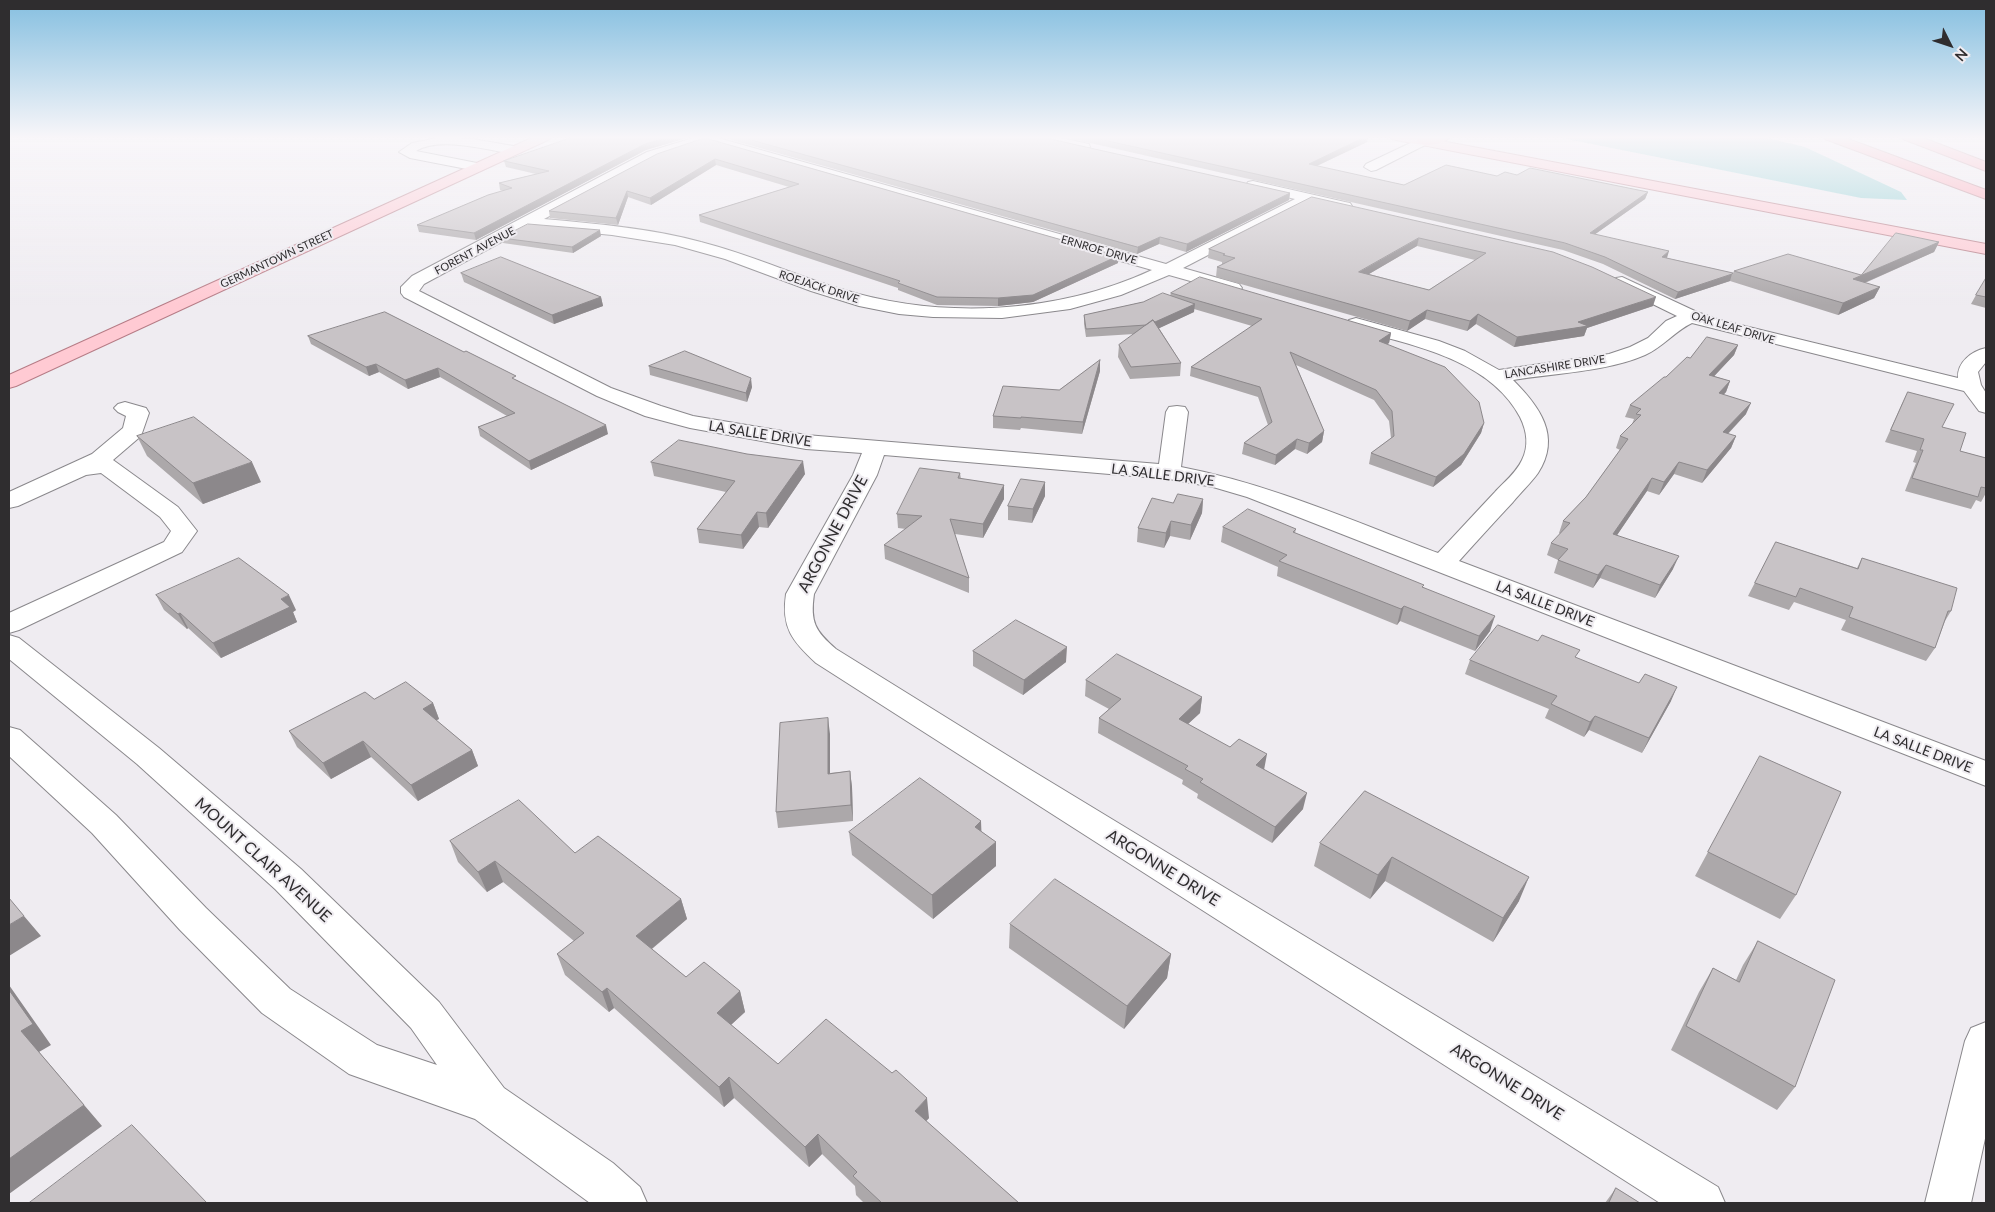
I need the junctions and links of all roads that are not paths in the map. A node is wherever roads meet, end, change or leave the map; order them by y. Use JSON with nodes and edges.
{"nodes":[{"id":1,"x":421,"y":193,"type":"edge"},
{"id":2,"x":583,"y":193,"type":"edge"},
{"id":3,"x":897,"y":193,"type":"edge"},
{"id":4,"x":1285,"y":193,"type":"edge"},
{"id":5,"x":1703,"y":193,"type":"edge"},
{"id":6,"x":1736,"y":193,"type":"edge"},
{"id":7,"x":1308,"y":198,"type":"junction"},
{"id":8,"x":1365,"y":211,"type":"edge"},
{"id":9,"x":529,"y":222,"type":"junction"},
{"id":10,"x":1986,"y":240,"type":"edge"},
{"id":11,"x":1986,"y":249,"type":"edge"},
{"id":12,"x":1168,"y":270,"type":"junction"},
{"id":13,"x":1608,"y":275,"type":"edge"},
{"id":14,"x":409,"y":290,"type":"joint"},
{"id":15,"x":1253,"y":294,"type":"edge"},
{"id":16,"x":1691,"y":316,"type":"junction"},
{"id":17,"x":1337,"y":318,"type":"edge"},
{"id":18,"x":1986,"y":354,"type":"edge"},
{"id":19,"x":1496,"y":376,"type":"junction"},
{"id":20,"x":9,"y":382,"type":"edge"},
{"id":21,"x":1970,"y":387,"type":"junction"},
{"id":22,"x":1986,"y":407,"type":"edge"},
{"id":23,"x":125,"y":408,"type":"dead end"},
{"id":24,"x":1177,"y":412,"type":"dead end"},
{"id":25,"x":875,"y":449,"type":"junction"},
{"id":26,"x":80,"y":469,"type":"junction"},
{"id":27,"x":1169,"y":472,"type":"junction"},
{"id":28,"x":9,"y":501,"type":"edge"},
{"id":29,"x":1442,"y":564,"type":"junction"},
{"id":30,"x":9,"y":624,"type":"edge"},
{"id":31,"x":9,"y":644,"type":"edge"},
{"id":32,"x":9,"y":738,"type":"edge"},
{"id":33,"x":1986,"y":774,"type":"edge"},
{"id":34,"x":1986,"y":1041,"type":"edge"},
{"id":35,"x":489,"y":1103,"type":"junction"},
{"id":36,"x":624,"y":1203,"type":"edge"},
{"id":37,"x":1702,"y":1203,"type":"edge"},
{"id":38,"x":1948,"y":1203,"type":"edge"}],
"edges":[{"from":1,"to":20,"type":"main road","name":"GERMANTOWN STREET"},
{"from":2,"to":9,"type":"street","name":"FORENT AVENUE"},
{"from":3,"to":12,"type":"street","name":"ERNROE DRIVE"},
{"from":4,"to":7,"type":"street"},
{"from":5,"to":11,"type":"main road"},
{"from":6,"to":10,"type":"main road"},
{"from":7,"to":8,"type":"street"},
{"from":7,"to":12,"type":"street","name":"ROEJACK DRIVE"},
{"from":9,"to":12,"type":"street","name":"ROEJACK DRIVE"},
{"from":9,"to":14,"type":"street","name":"FORENT AVENUE"},
{"from":12,"to":15,"type":"street","name":"ERNROE DRIVE"},
{"from":13,"to":16,"type":"street","name":"OAK LEAF DRIVE"},
{"from":14,"to":25,"type":"street","name":"LA SALLE DRIVE"},
{"from":16,"to":19,"type":"street","name":"LANCASHIRE DRIVE"},
{"from":16,"to":21,"type":"street","name":"OAK LEAF DRIVE"},
{"from":17,"to":19,"type":"street"},
{"from":18,"to":21,"type":"street"},
{"from":19,"to":29,"type":"street","name":"LANCASHIRE DRIVE"},
{"from":21,"to":22,"type":"street"},
{"from":23,"to":26,"type":"street"},
{"from":24,"to":27,"type":"street"},
{"from":25,"to":27,"type":"street","name":"LA SALLE DRIVE"},
{"from":25,"to":37,"type":"street","name":"ARGONNE DRIVE"},
{"from":26,"to":28,"type":"street"},
{"from":26,"to":30,"type":"street"},
{"from":27,"to":29,"type":"street","name":"LA SALLE DRIVE"},
{"from":29,"to":33,"type":"street","name":"LA SALLE DRIVE"},
{"from":31,"to":35,"type":"street","name":"MOUNT CLAIR AVENUE"},
{"from":32,"to":35,"type":"street","name":"MOUNT CLAIR AVENUE"},
{"from":34,"to":38,"type":"street"},
{"from":35,"to":36,"type":"street","name":"MOUNT CLAIR AVENUE"}]}
